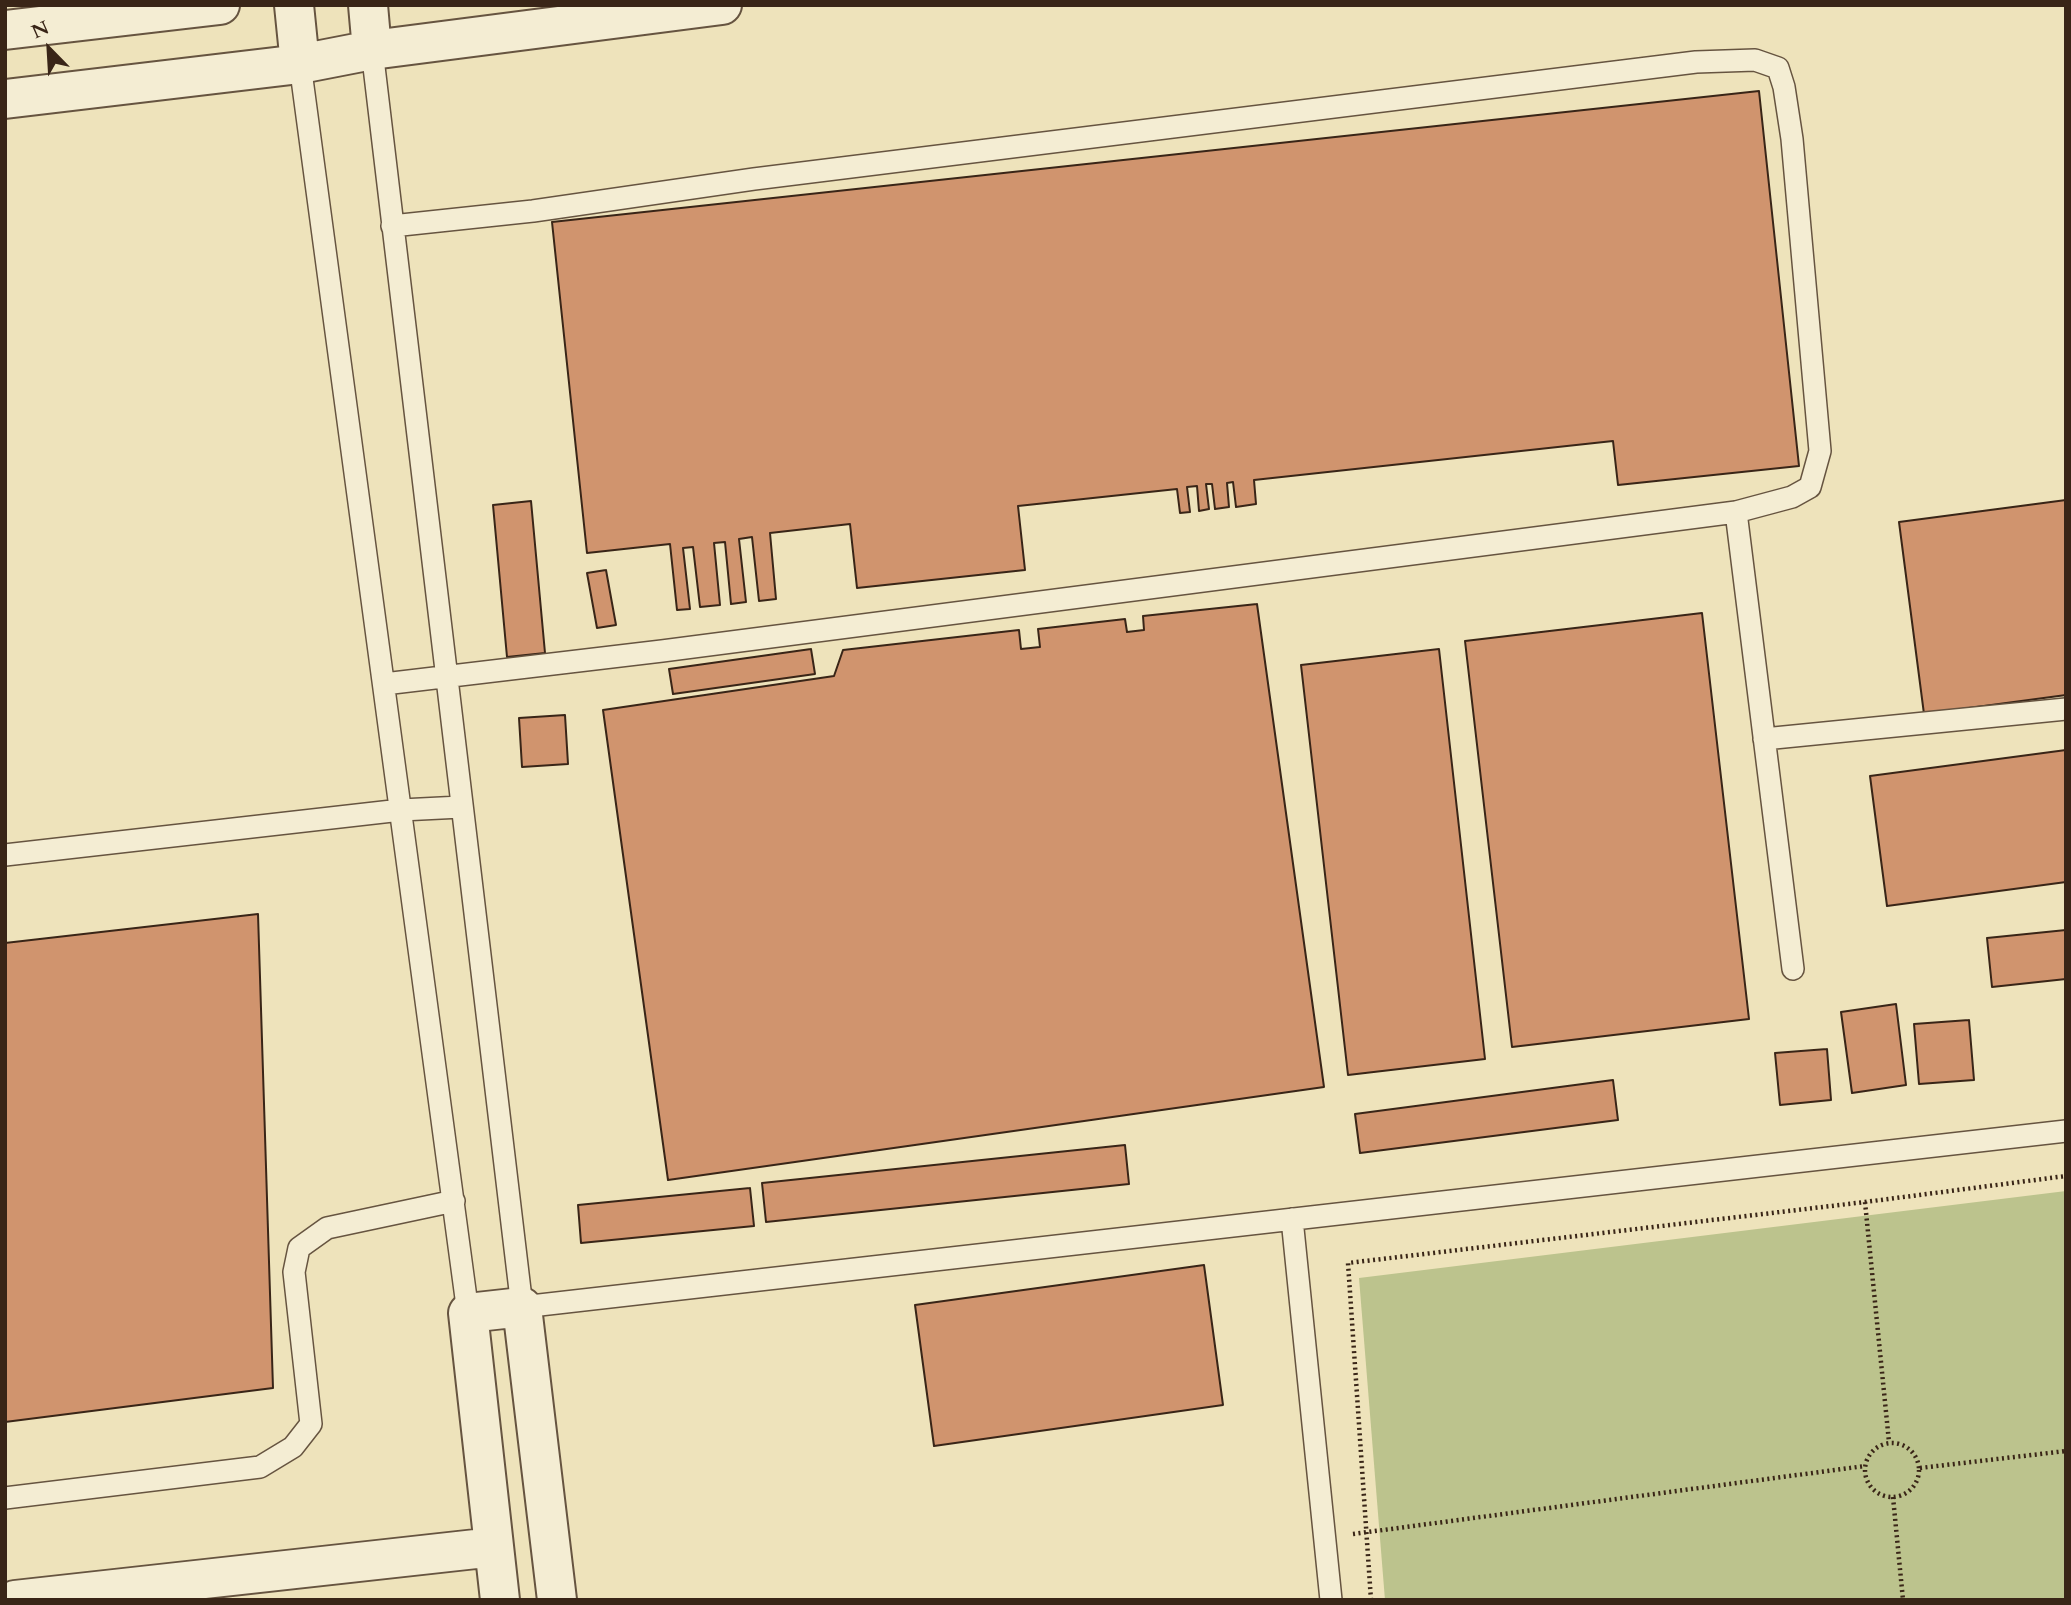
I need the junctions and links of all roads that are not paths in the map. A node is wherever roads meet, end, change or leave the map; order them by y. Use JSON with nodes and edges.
{"nodes":[{"id":1,"x":220,"y":5,"type":"edge"},
{"id":2,"x":294,"y":5,"type":"edge"},
{"id":3,"x":368,"y":5,"type":"edge"},
{"id":4,"x":722,"y":5,"type":"edge"},
{"id":5,"x":5,"y":30,"type":"edge"},
{"id":6,"x":372,"y":50,"type":"junction"},
{"id":7,"x":300,"y":64,"type":"junction"},
{"id":8,"x":5,"y":99,"type":"edge"},
{"id":9,"x":392,"y":226,"type":"junction"},
{"id":10,"x":1736,"y":512,"type":"junction"},
{"id":11,"x":446,"y":677,"type":"junction"},
{"id":12,"x":384,"y":684,"type":"junction"},
{"id":13,"x":2066,"y":709,"type":"edge"},
{"id":14,"x":1764,"y":739,"type":"junction"},
{"id":15,"x":461,"y":807,"type":"junction"},
{"id":16,"x":401,"y":810,"type":"junction"},
{"id":17,"x":5,"y":855,"type":"edge"},
{"id":18,"x":1793,"y":969,"type":"dead end"},
{"id":19,"x":2066,"y":1131,"type":"edge"},
{"id":20,"x":454,"y":1201,"type":"junction"},
{"id":21,"x":1292,"y":1219,"type":"junction"},
{"id":22,"x":522,"y":1307,"type":"junction"},
{"id":23,"x":468,"y":1312,"type":"junction"},
{"id":24,"x":5,"y":1498,"type":"edge"},
{"id":25,"x":494,"y":1547,"type":"junction"},
{"id":26,"x":15,"y":1600,"type":"edge"},
{"id":27,"x":500,"y":1600,"type":"edge"},
{"id":28,"x":557,"y":1600,"type":"edge"},
{"id":29,"x":1331,"y":1600,"type":"edge"}],
"edges":[{"from":1,"to":5,"type":"street"},
{"from":2,"to":7,"type":"street"},
{"from":3,"to":6,"type":"street"},
{"from":4,"to":6,"type":"street"},
{"from":6,"to":7,"type":"street"},
{"from":6,"to":9,"type":"lane"},
{"from":7,"to":8,"type":"street"},
{"from":7,"to":12,"type":"lane"},
{"from":9,"to":10,"type":"lane"},
{"from":9,"to":11,"type":"lane"},
{"from":10,"to":11,"type":"lane"},
{"from":10,"to":14,"type":"lane"},
{"from":11,"to":12,"type":"lane"},
{"from":11,"to":15,"type":"lane"},
{"from":12,"to":16,"type":"lane"},
{"from":13,"to":14,"type":"lane"},
{"from":14,"to":18,"type":"lane"},
{"from":15,"to":16,"type":"lane"},
{"from":15,"to":22,"type":"lane"},
{"from":16,"to":17,"type":"lane"},
{"from":16,"to":20,"type":"lane"},
{"from":19,"to":21,"type":"lane"},
{"from":20,"to":23,"type":"lane"},
{"from":20,"to":24,"type":"lane"},
{"from":21,"to":22,"type":"lane"},
{"from":21,"to":29,"type":"lane"},
{"from":22,"to":23,"type":"street"},
{"from":22,"to":28,"type":"street"},
{"from":23,"to":25,"type":"street"},
{"from":25,"to":26,"type":"street"},
{"from":25,"to":27,"type":"street"}]}
